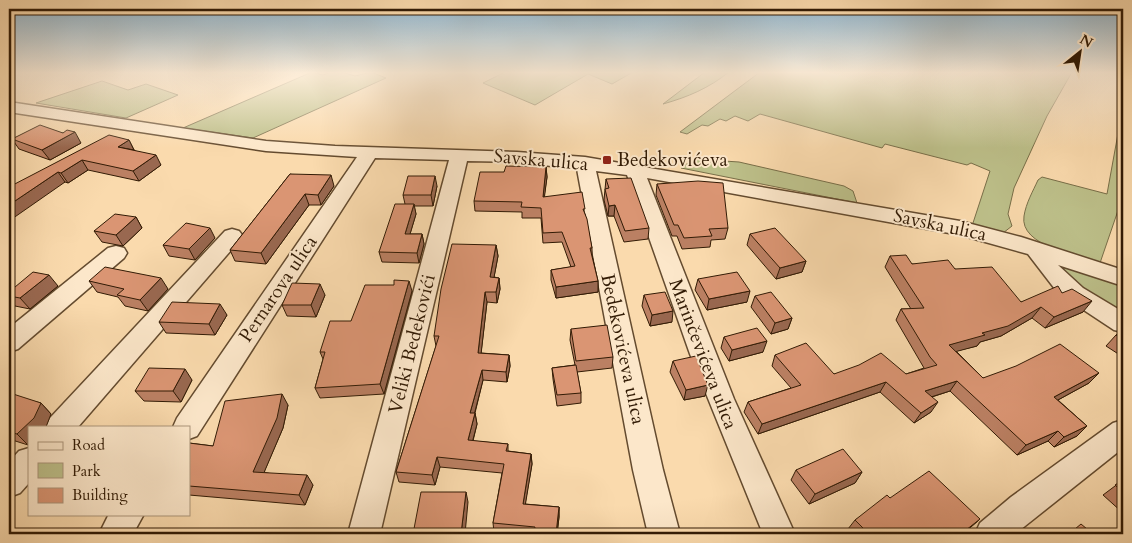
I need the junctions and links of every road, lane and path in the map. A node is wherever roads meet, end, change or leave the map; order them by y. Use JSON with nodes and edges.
{"nodes":[{"id":1,"x":9,"y":107,"type":"edge"},
{"id":2,"x":129,"y":126,"type":"junction"},
{"id":3,"x":105,"y":139,"type":"edge"},
{"id":4,"x":370,"y":152,"type":"junction"},
{"id":5,"x":460,"y":154,"type":"junction"},
{"id":6,"x":585,"y":163,"type":"junction"},
{"id":7,"x":635,"y":170,"type":"junction"},
{"id":8,"x":232,"y":236,"type":"dead end"},
{"id":9,"x":1035,"y":249,"type":"junction"},
{"id":10,"x":116,"y":253,"type":"dead end"},
{"id":11,"x":1123,"y":278,"type":"edge"},
{"id":12,"x":1123,"y":323,"type":"edge"},
{"id":13,"x":9,"y":342,"type":"edge"},
{"id":14,"x":61,"y":426,"type":"edge"},
{"id":15,"x":188,"y":426,"type":"edge"},
{"id":16,"x":1123,"y":432,"type":"edge"},
{"id":17,"x":28,"y":462,"type":"edge"},
{"id":18,"x":9,"y":483,"type":"edge"},
{"id":19,"x":127,"y":516,"type":"edge"},
{"id":20,"x":115,"y":534,"type":"edge"},
{"id":21,"x":364,"y":534,"type":"edge"},
{"id":22,"x":664,"y":534,"type":"edge"},
{"id":23,"x":779,"y":534,"type":"edge"},
{"id":24,"x":991,"y":534,"type":"edge"}],
"edges":[{"from":1,"to":2,"type":"street","name":"Savska ulica"},
{"from":2,"to":3,"type":"street"},
{"from":2,"to":4,"type":"street","name":"Savska ulica"},
{"from":4,"to":5,"type":"street","name":"Savska ulica"},
{"from":4,"to":15,"type":"street","name":"Pernarova ulica"},
{"from":5,"to":6,"type":"street","name":"Savska ulica"},
{"from":5,"to":21,"type":"street","name":"Veliki Bedekovići"},
{"from":6,"to":7,"type":"street","name":"Savska ulica"},
{"from":6,"to":22,"type":"street","name":"Bedekovićeva ulica"},
{"from":7,"to":9,"type":"street","name":"Savska ulica"},
{"from":7,"to":23,"type":"street","name":"Marinčevićeva ulica"},
{"from":8,"to":14,"type":"street"},
{"from":9,"to":11,"type":"street","name":"Savska ulica"},
{"from":9,"to":12,"type":"street"},
{"from":10,"to":13,"type":"street"},
{"from":16,"to":24,"type":"street"},
{"from":17,"to":18,"type":"street"},
{"from":19,"to":20,"type":"street"}]}
